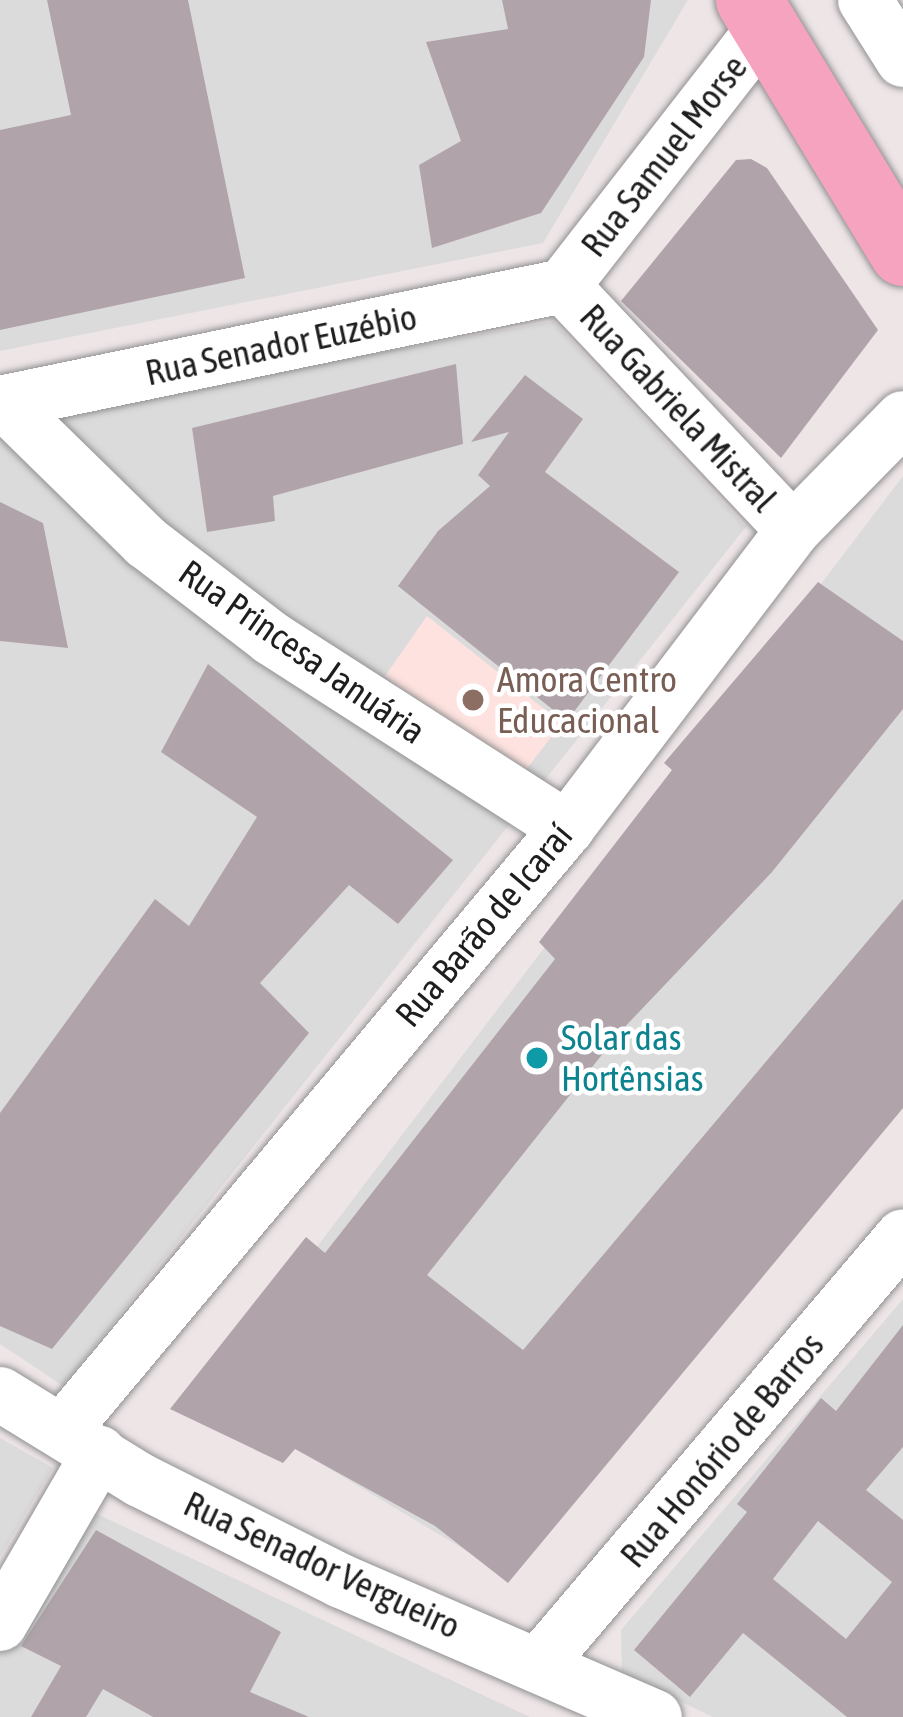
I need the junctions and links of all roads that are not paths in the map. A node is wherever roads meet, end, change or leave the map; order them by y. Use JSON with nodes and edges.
{"nodes":[{"id":1,"x":865,"y":0,"type":"edge"},
{"id":2,"x":758,"y":13,"type":"edge"},
{"id":3,"x":903,"y":60,"type":"edge"},
{"id":4,"x":903,"y":253,"type":"edge"},
{"id":5,"x":563,"y":286,"type":"junction"},
{"id":6,"x":2,"y":403,"type":"edge"},
{"id":7,"x":903,"y":418,"type":"edge"},
{"id":8,"x":793,"y":530,"type":"junction"},
{"id":9,"x":567,"y":828,"type":"junction"},
{"id":10,"x":903,"y":1236,"type":"edge"},
{"id":11,"x":0,"y":1394,"type":"edge"},
{"id":12,"x":81,"y":1442,"type":"junction"},
{"id":13,"x":0,"y":1624,"type":"edge"},
{"id":14,"x":540,"y":1663,"type":"junction"},
{"id":15,"x":655,"y":1717,"type":"edge"}],
"edges":[{"from":1,"to":3,"type":"street"},
{"from":2,"to":4,"type":"main road"},
{"from":2,"to":5,"type":"street","name":"Rua Samuel Morse"},
{"from":5,"to":6,"type":"street","name":"Rua Senador Euzébio"},
{"from":5,"to":8,"type":"street","name":"Rua Gabriela Mistral"},
{"from":6,"to":9,"type":"street","name":"Rua Princesa Januária"},
{"from":7,"to":8,"type":"street","name":"Rua Barão de Icaraí"},
{"from":8,"to":9,"type":"street","name":"Rua Barão de Icaraí"},
{"from":9,"to":12,"type":"street","name":"Rua Barão de Icaraí"},
{"from":10,"to":14,"type":"street","name":"Rua Honório de Barros"},
{"from":11,"to":12,"type":"street","name":"Rua Senador Vergueiro"},
{"from":12,"to":13,"type":"street","name":"Rua Barão de Icaraí"},
{"from":12,"to":14,"type":"street","name":"Rua Senador Vergueiro"},
{"from":14,"to":15,"type":"street","name":"Rua Senador Vergueiro"}]}
